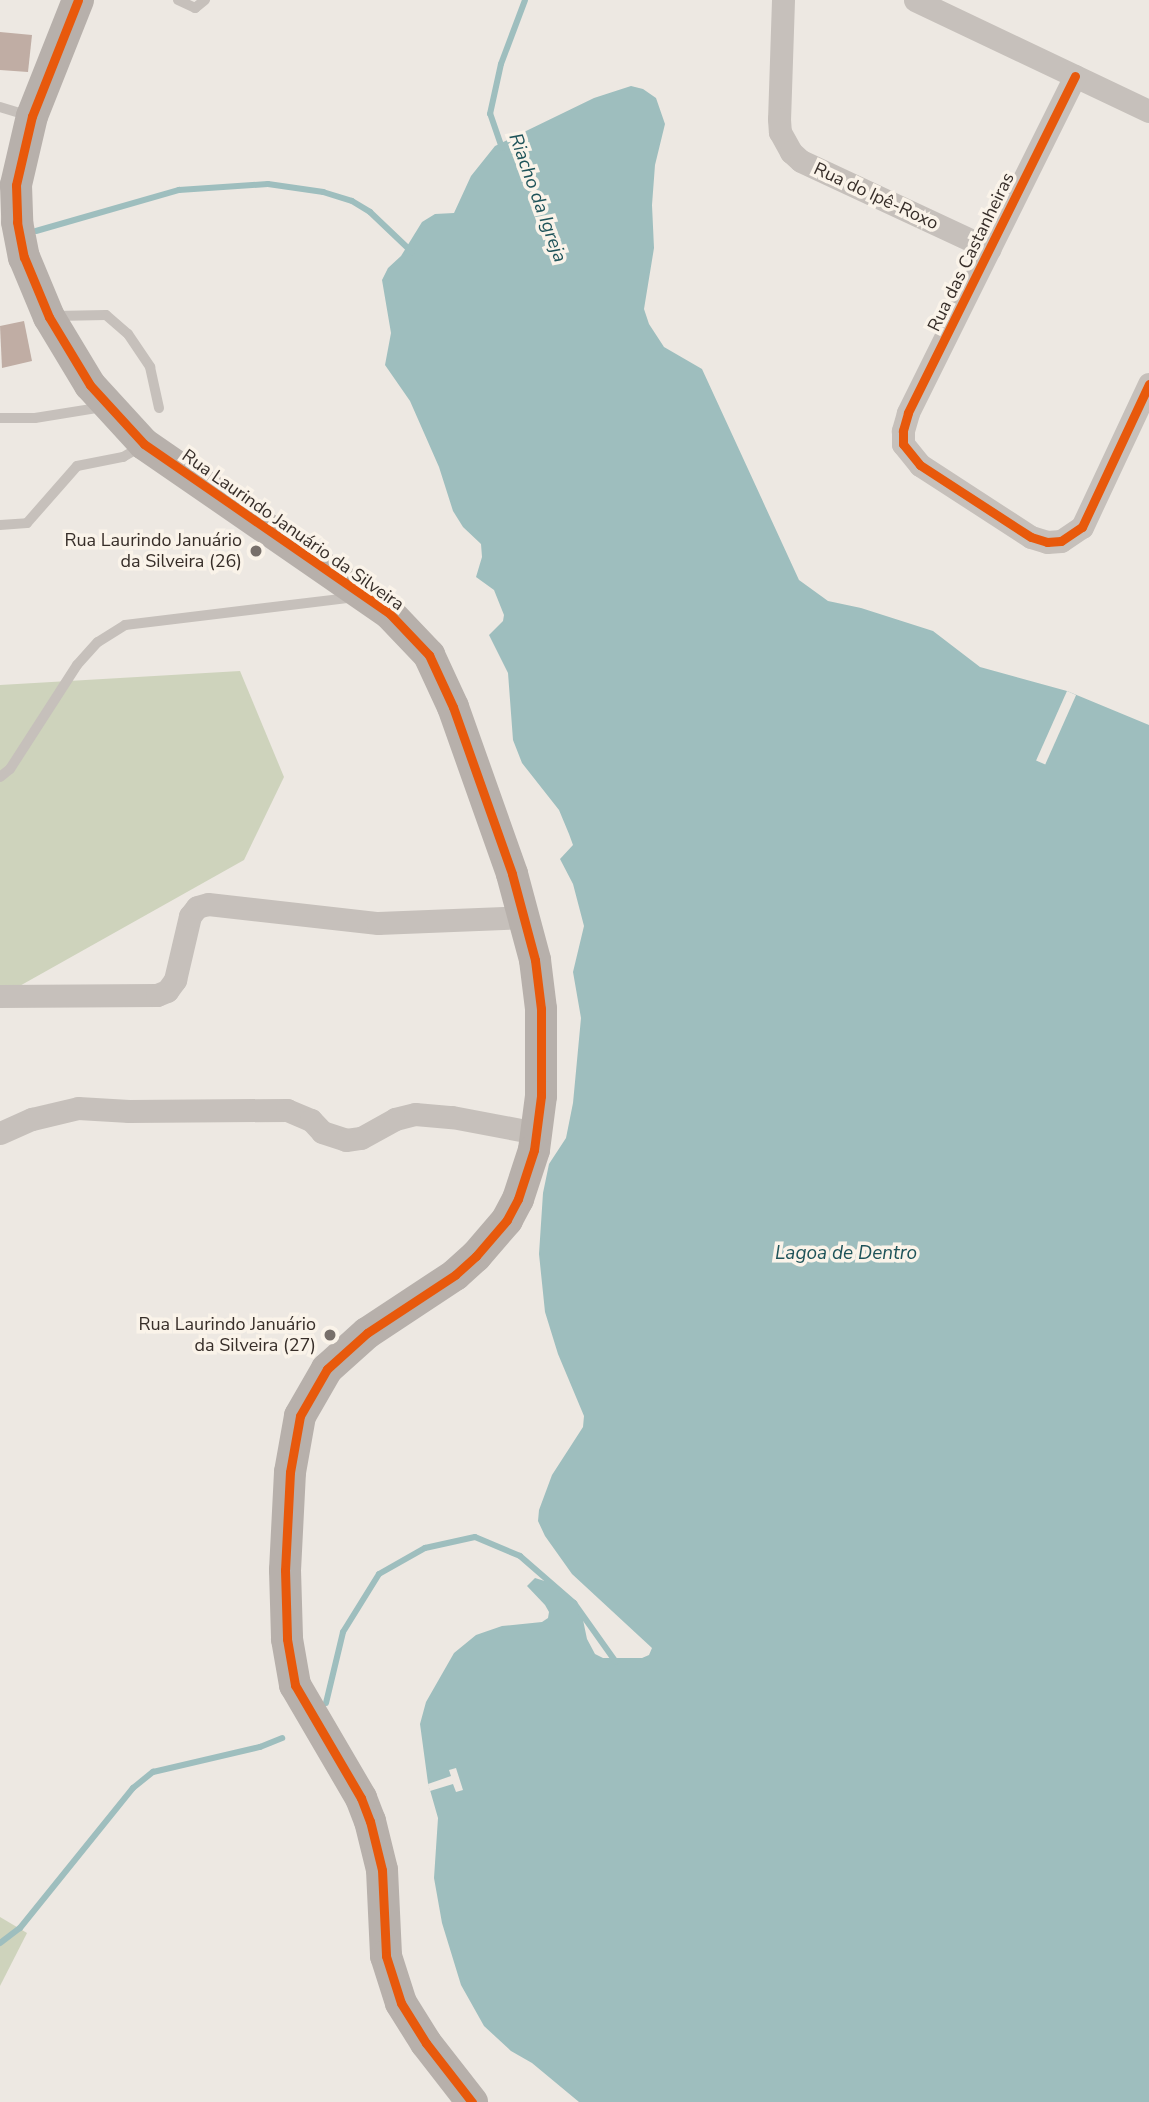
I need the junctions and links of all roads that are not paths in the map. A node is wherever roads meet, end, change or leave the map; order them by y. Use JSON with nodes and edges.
{"nodes":[{"id":1,"x":78,"y":0,"type":"edge"},
{"id":2,"x":178,"y":0,"type":"edge"},
{"id":3,"x":205,"y":0,"type":"edge"},
{"id":4,"x":783,"y":0,"type":"edge"},
{"id":5,"x":915,"y":0,"type":"edge"},
{"id":6,"x":1075,"y":76,"type":"junction"},
{"id":7,"x":0,"y":107,"type":"edge"},
{"id":8,"x":1149,"y":111,"type":"edge"},
{"id":9,"x":32,"y":116,"type":"junction"},
{"id":10,"x":990,"y":249,"type":"junction"},
{"id":11,"x":49,"y":317,"type":"junction"},
{"id":12,"x":1149,"y":384,"type":"edge"},
{"id":13,"x":107,"y":406,"type":"junction"},
{"id":14,"x":159,"y":408,"type":"dead end"},
{"id":15,"x":0,"y":418,"type":"edge"},
{"id":16,"x":144,"y":444,"type":"junction"},
{"id":17,"x":0,"y":525,"type":"edge"},
{"id":18,"x":365,"y":596,"type":"junction"},
{"id":19,"x":0,"y":777,"type":"edge"},
{"id":20,"x":526,"y":917,"type":"junction"},
{"id":21,"x":0,"y":996,"type":"edge"},
{"id":22,"x":0,"y":1133,"type":"edge"},
{"id":23,"x":537,"y":1133,"type":"junction"},
{"id":24,"x":470,"y":2100,"type":"edge"}],
"edges":[{"from":1,"to":9,"type":"main road","name":"Rua Laurindo Januário da Silveira"},
{"from":2,"to":3,"type":"lane"},
{"from":4,"to":10,"type":"street","name":"Rua do Ipê-Roxo"},
{"from":5,"to":6,"type":"street"},
{"from":6,"to":8,"type":"street"},
{"from":6,"to":10,"type":"street","name":"Rua das Castanheiras"},
{"from":7,"to":9,"type":"lane"},
{"from":9,"to":11,"type":"main road","name":"Rua Laurindo Januário da Silveira"},
{"from":10,"to":12,"type":"street","name":"Rua das Castanheiras"},
{"from":11,"to":13,"type":"main road","name":"Rua Laurindo Januário da Silveira"},
{"from":11,"to":14,"type":"lane"},
{"from":13,"to":15,"type":"lane"},
{"from":13,"to":16,"type":"main road","name":"Rua Laurindo Januário da Silveira"},
{"from":16,"to":17,"type":"lane"},
{"from":16,"to":18,"type":"main road","name":"Rua Laurindo Januário da Silveira"},
{"from":18,"to":19,"type":"lane"},
{"from":18,"to":20,"type":"main road","name":"Rua Laurindo Januário da Silveira"},
{"from":20,"to":21,"type":"street"},
{"from":20,"to":23,"type":"main road","name":"Rua Laurindo Januário da Silveira"},
{"from":22,"to":23,"type":"street"},
{"from":23,"to":24,"type":"main road","name":"Rua Laurindo Januário da Silveira"}]}
